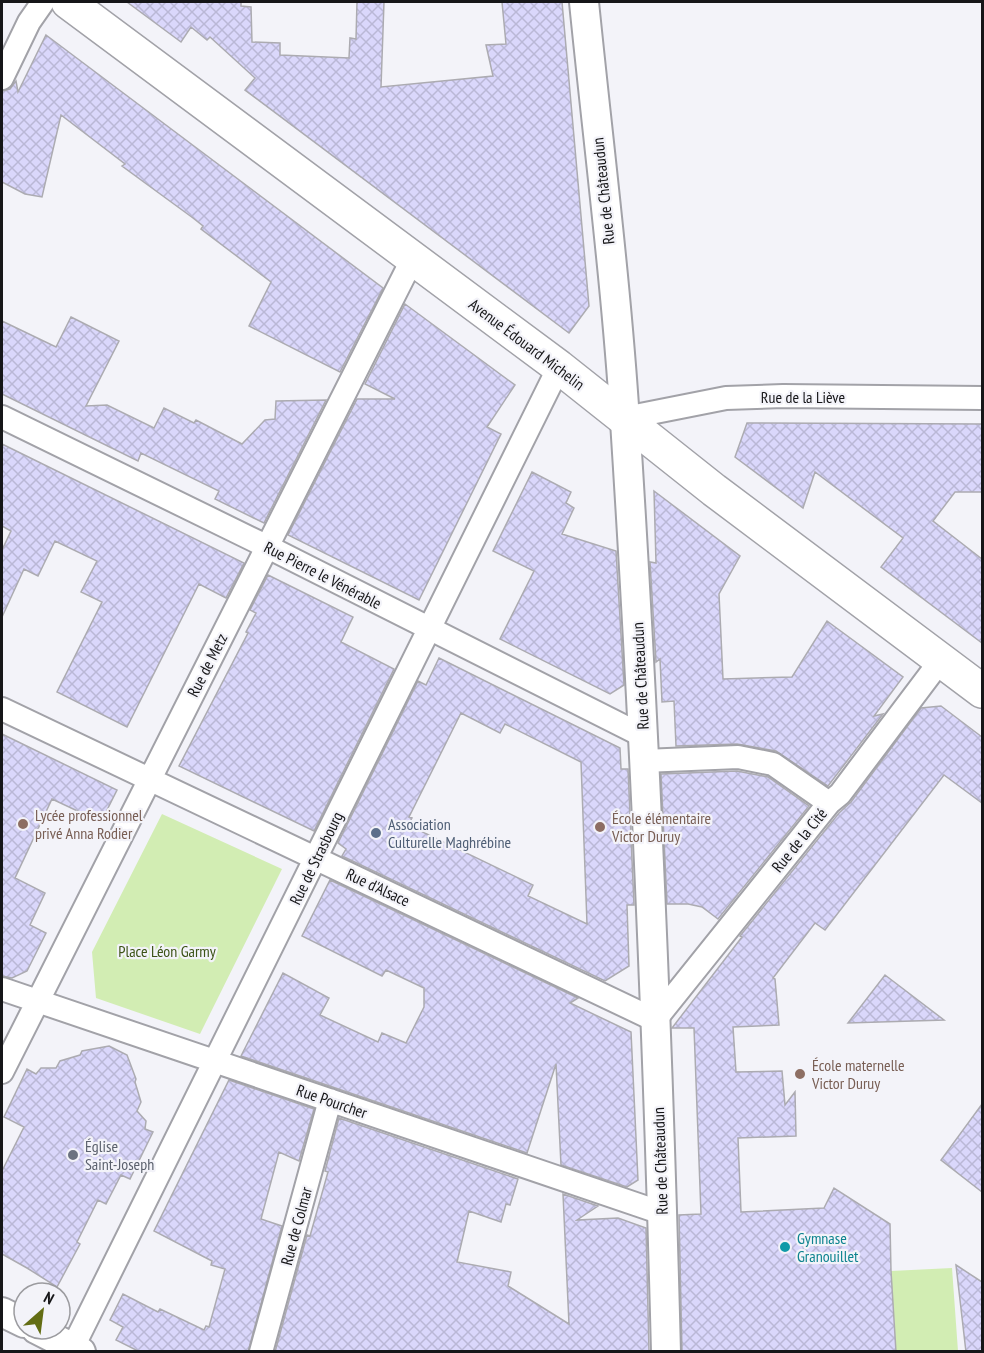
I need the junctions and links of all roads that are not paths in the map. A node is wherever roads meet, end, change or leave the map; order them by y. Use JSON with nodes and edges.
{"nodes":[{"id":1,"x":43,"y":2,"type":"edge"},
{"id":2,"x":68,"y":2,"type":"edge"},
{"id":3,"x":584,"y":2,"type":"edge"},
{"id":4,"x":2,"y":78,"type":"edge"},
{"id":5,"x":413,"y":258,"type":"junction"},
{"id":6,"x":559,"y":367,"type":"junction"},
{"id":7,"x":982,"y":398,"type":"edge"},
{"id":8,"x":2,"y":417,"type":"edge"},
{"id":9,"x":625,"y":418,"type":"junction"},
{"id":10,"x":267,"y":547,"type":"junction"},
{"id":11,"x":430,"y":630,"type":"junction"},
{"id":12,"x":941,"y":660,"type":"junction"},
{"id":13,"x":982,"y":691,"type":"edge"},
{"id":14,"x":2,"y":709,"type":"edge"},
{"id":15,"x":644,"y":749,"type":"junction"},
{"id":16,"x":148,"y":780,"type":"junction"},
{"id":17,"x":829,"y":803,"type":"junction"},
{"id":18,"x":316,"y":858,"type":"junction"},
{"id":19,"x":2,"y":989,"type":"edge"},
{"id":20,"x":38,"y":1001,"type":"junction"},
{"id":21,"x":656,"y":1020,"type":"junction"},
{"id":22,"x":216,"y":1061,"type":"junction"},
{"id":23,"x":2,"y":1072,"type":"edge"},
{"id":24,"x":330,"y":1100,"type":"junction"},
{"id":25,"x":662,"y":1213,"type":"junction"},
{"id":26,"x":61,"y":1341,"type":"edge"},
{"id":27,"x":77,"y":1349,"type":"edge"},
{"id":28,"x":261,"y":1352,"type":"edge"},
{"id":29,"x":666,"y":1352,"type":"edge"}],
"edges":[{"from":1,"to":4,"type":"street"},
{"from":2,"to":5,"type":"main road","name":"Avenue Édouard Michelin"},
{"from":3,"to":9,"type":"street","name":"Rue de Châteaudun"},
{"from":5,"to":6,"type":"main road","name":"Avenue Édouard Michelin"},
{"from":5,"to":10,"type":"street","name":"Rue de Metz"},
{"from":6,"to":9,"type":"main road","name":"Avenue Édouard Michelin"},
{"from":6,"to":11,"type":"street","name":"Rue de Strasbourg"},
{"from":7,"to":9,"type":"street","name":"Rue de la Liève"},
{"from":8,"to":10,"type":"street","name":"Rue Pierre le Vénérable"},
{"from":9,"to":12,"type":"main road","name":"Avenue Édouard Michelin"},
{"from":9,"to":15,"type":"street","name":"Rue de Châteaudun"},
{"from":10,"to":11,"type":"street","name":"Rue Pierre le Vénérable"},
{"from":10,"to":16,"type":"street","name":"Rue de Metz"},
{"from":11,"to":15,"type":"street","name":"Rue Pierre le Vénérable"},
{"from":11,"to":18,"type":"street","name":"Rue de Strasbourg"},
{"from":12,"to":13,"type":"main road","name":"Avenue Édouard Michelin"},
{"from":12,"to":17,"type":"street","name":"Rue de la Cité"},
{"from":14,"to":16,"type":"street","name":"Rue d'Alsace"},
{"from":15,"to":17,"type":"street"},
{"from":15,"to":21,"type":"street","name":"Rue de Châteaudun"},
{"from":16,"to":18,"type":"street","name":"Rue d'Alsace"},
{"from":16,"to":20,"type":"street","name":"Rue de Metz"},
{"from":17,"to":21,"type":"street","name":"Rue de la Cité"},
{"from":18,"to":21,"type":"street","name":"Rue d'Alsace"},
{"from":18,"to":22,"type":"street","name":"Rue de Strasbourg"},
{"from":19,"to":20,"type":"street","name":"Rue Pourcher"},
{"from":20,"to":22,"type":"street","name":"Rue Pourcher"},
{"from":20,"to":23,"type":"street","name":"Rue de Metz"},
{"from":21,"to":25,"type":"street","name":"Rue de Châteaudun"},
{"from":22,"to":24,"type":"street","name":"Rue Pourcher"},
{"from":22,"to":27,"type":"street","name":"Rue de Strasbourg"},
{"from":24,"to":25,"type":"street","name":"Rue Pourcher"},
{"from":24,"to":28,"type":"street","name":"Rue de Colmar"},
{"from":25,"to":29,"type":"street","name":"Rue de Châteaudun"},
{"from":26,"to":27,"type":"street"}]}
